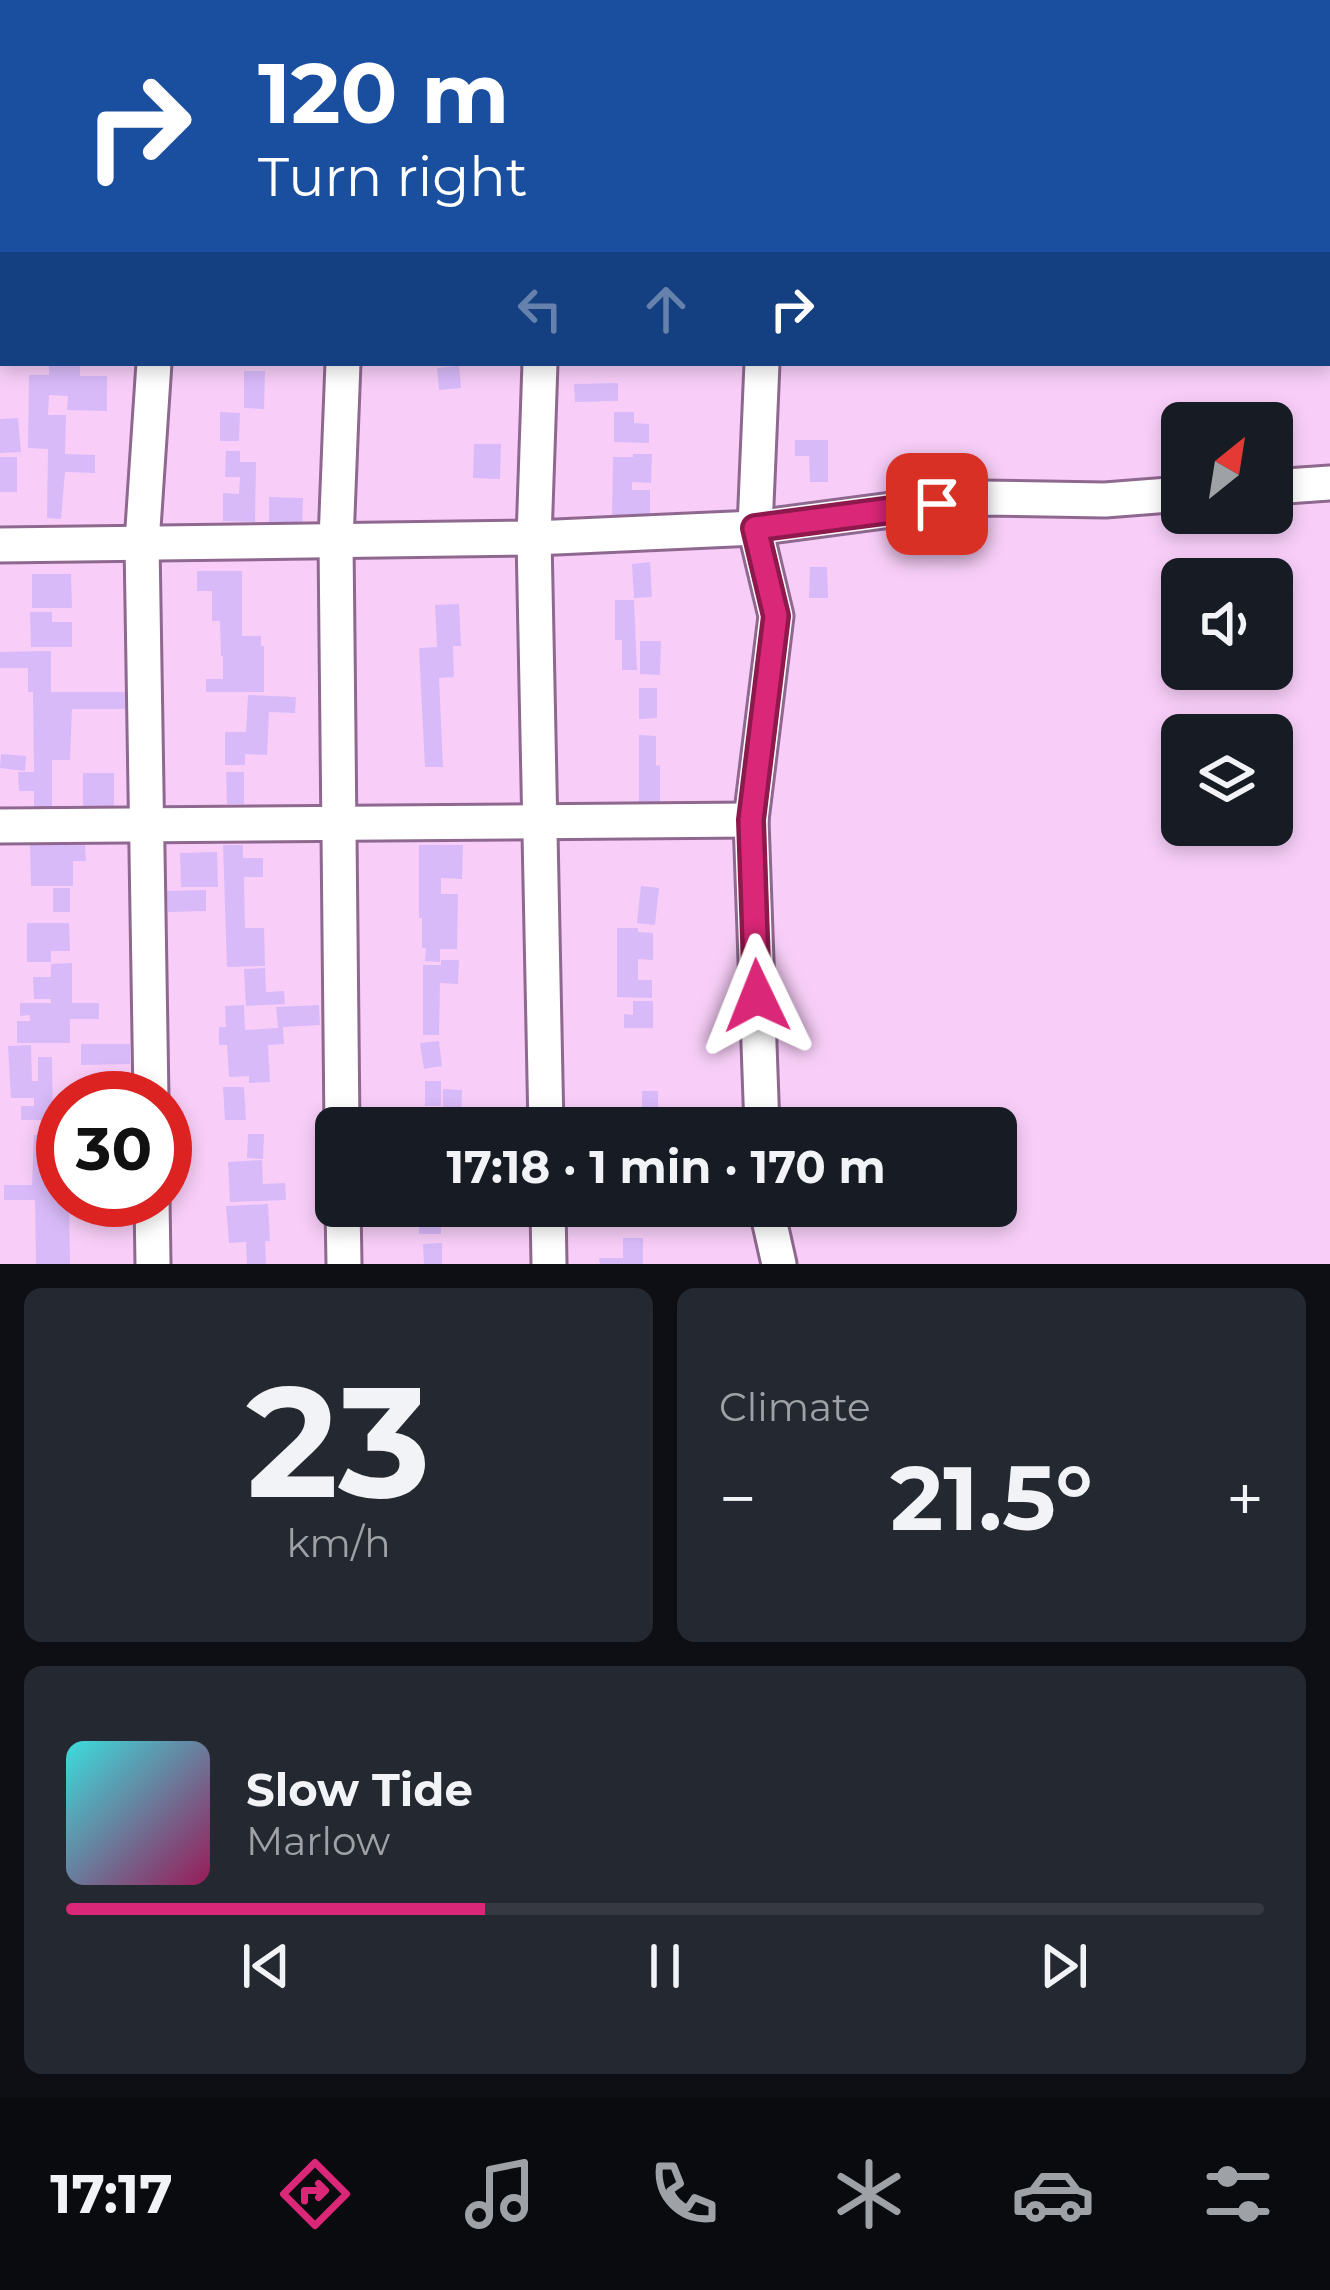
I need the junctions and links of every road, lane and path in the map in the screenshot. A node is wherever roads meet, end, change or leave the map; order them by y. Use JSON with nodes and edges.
{"nodes":[{"id":1,"x":154,"y":366,"type":"edge"},
{"id":2,"x":343,"y":366,"type":"edge"},
{"id":3,"x":540,"y":366,"type":"edge"},
{"id":4,"x":762,"y":366,"type":"edge"},
{"id":5,"x":1330,"y":483,"type":"edge"},
{"id":6,"x":1293,"y":486,"type":"edge"},
{"id":7,"x":1161,"y":496,"type":"edge"},
{"id":8,"x":755,"y":528,"type":"junction"},
{"id":9,"x":534,"y":538,"type":"junction"},
{"id":10,"x":336,"y":541,"type":"junction"},
{"id":11,"x":142,"y":543,"type":"junction"},
{"id":12,"x":0,"y":544,"type":"edge"},
{"id":13,"x":751,"y":820,"type":"junction"},
{"id":14,"x":540,"y":823,"type":"junction"},
{"id":15,"x":339,"y":824,"type":"junction"},
{"id":16,"x":147,"y":825,"type":"junction"},
{"id":17,"x":0,"y":826,"type":"edge"},
{"id":18,"x":151,"y":1071,"type":"edge"},
{"id":19,"x":342,"y":1107,"type":"edge"},
{"id":20,"x":546,"y":1107,"type":"edge"},
{"id":21,"x":761,"y":1107,"type":"edge"},
{"id":22,"x":152,"y":1227,"type":"edge"},
{"id":23,"x":343,"y":1227,"type":"edge"},
{"id":24,"x":548,"y":1227,"type":"edge"},
{"id":25,"x":771,"y":1227,"type":"edge"},
{"id":26,"x":153,"y":1264,"type":"edge"},
{"id":27,"x":344,"y":1264,"type":"edge"},
{"id":28,"x":549,"y":1264,"type":"edge"},
{"id":29,"x":779,"y":1264,"type":"edge"}],
"edges":[{"from":1,"to":11,"type":"street"},
{"from":2,"to":10,"type":"street"},
{"from":3,"to":9,"type":"street"},
{"from":4,"to":8,"type":"street"},
{"from":5,"to":6,"type":"street"},
{"from":7,"to":8,"type":"street"},
{"from":8,"to":9,"type":"street"},
{"from":8,"to":13,"type":"street"},
{"from":9,"to":10,"type":"street"},
{"from":9,"to":14,"type":"street"},
{"from":10,"to":11,"type":"street"},
{"from":10,"to":15,"type":"street"},
{"from":11,"to":12,"type":"street"},
{"from":11,"to":16,"type":"street"},
{"from":13,"to":14,"type":"street"},
{"from":13,"to":21,"type":"street"},
{"from":14,"to":15,"type":"street"},
{"from":14,"to":20,"type":"street"},
{"from":15,"to":16,"type":"street"},
{"from":15,"to":19,"type":"street"},
{"from":16,"to":17,"type":"street"},
{"from":16,"to":18,"type":"street"},
{"from":22,"to":26,"type":"street"},
{"from":23,"to":27,"type":"street"},
{"from":24,"to":28,"type":"street"},
{"from":25,"to":29,"type":"street"}]}
